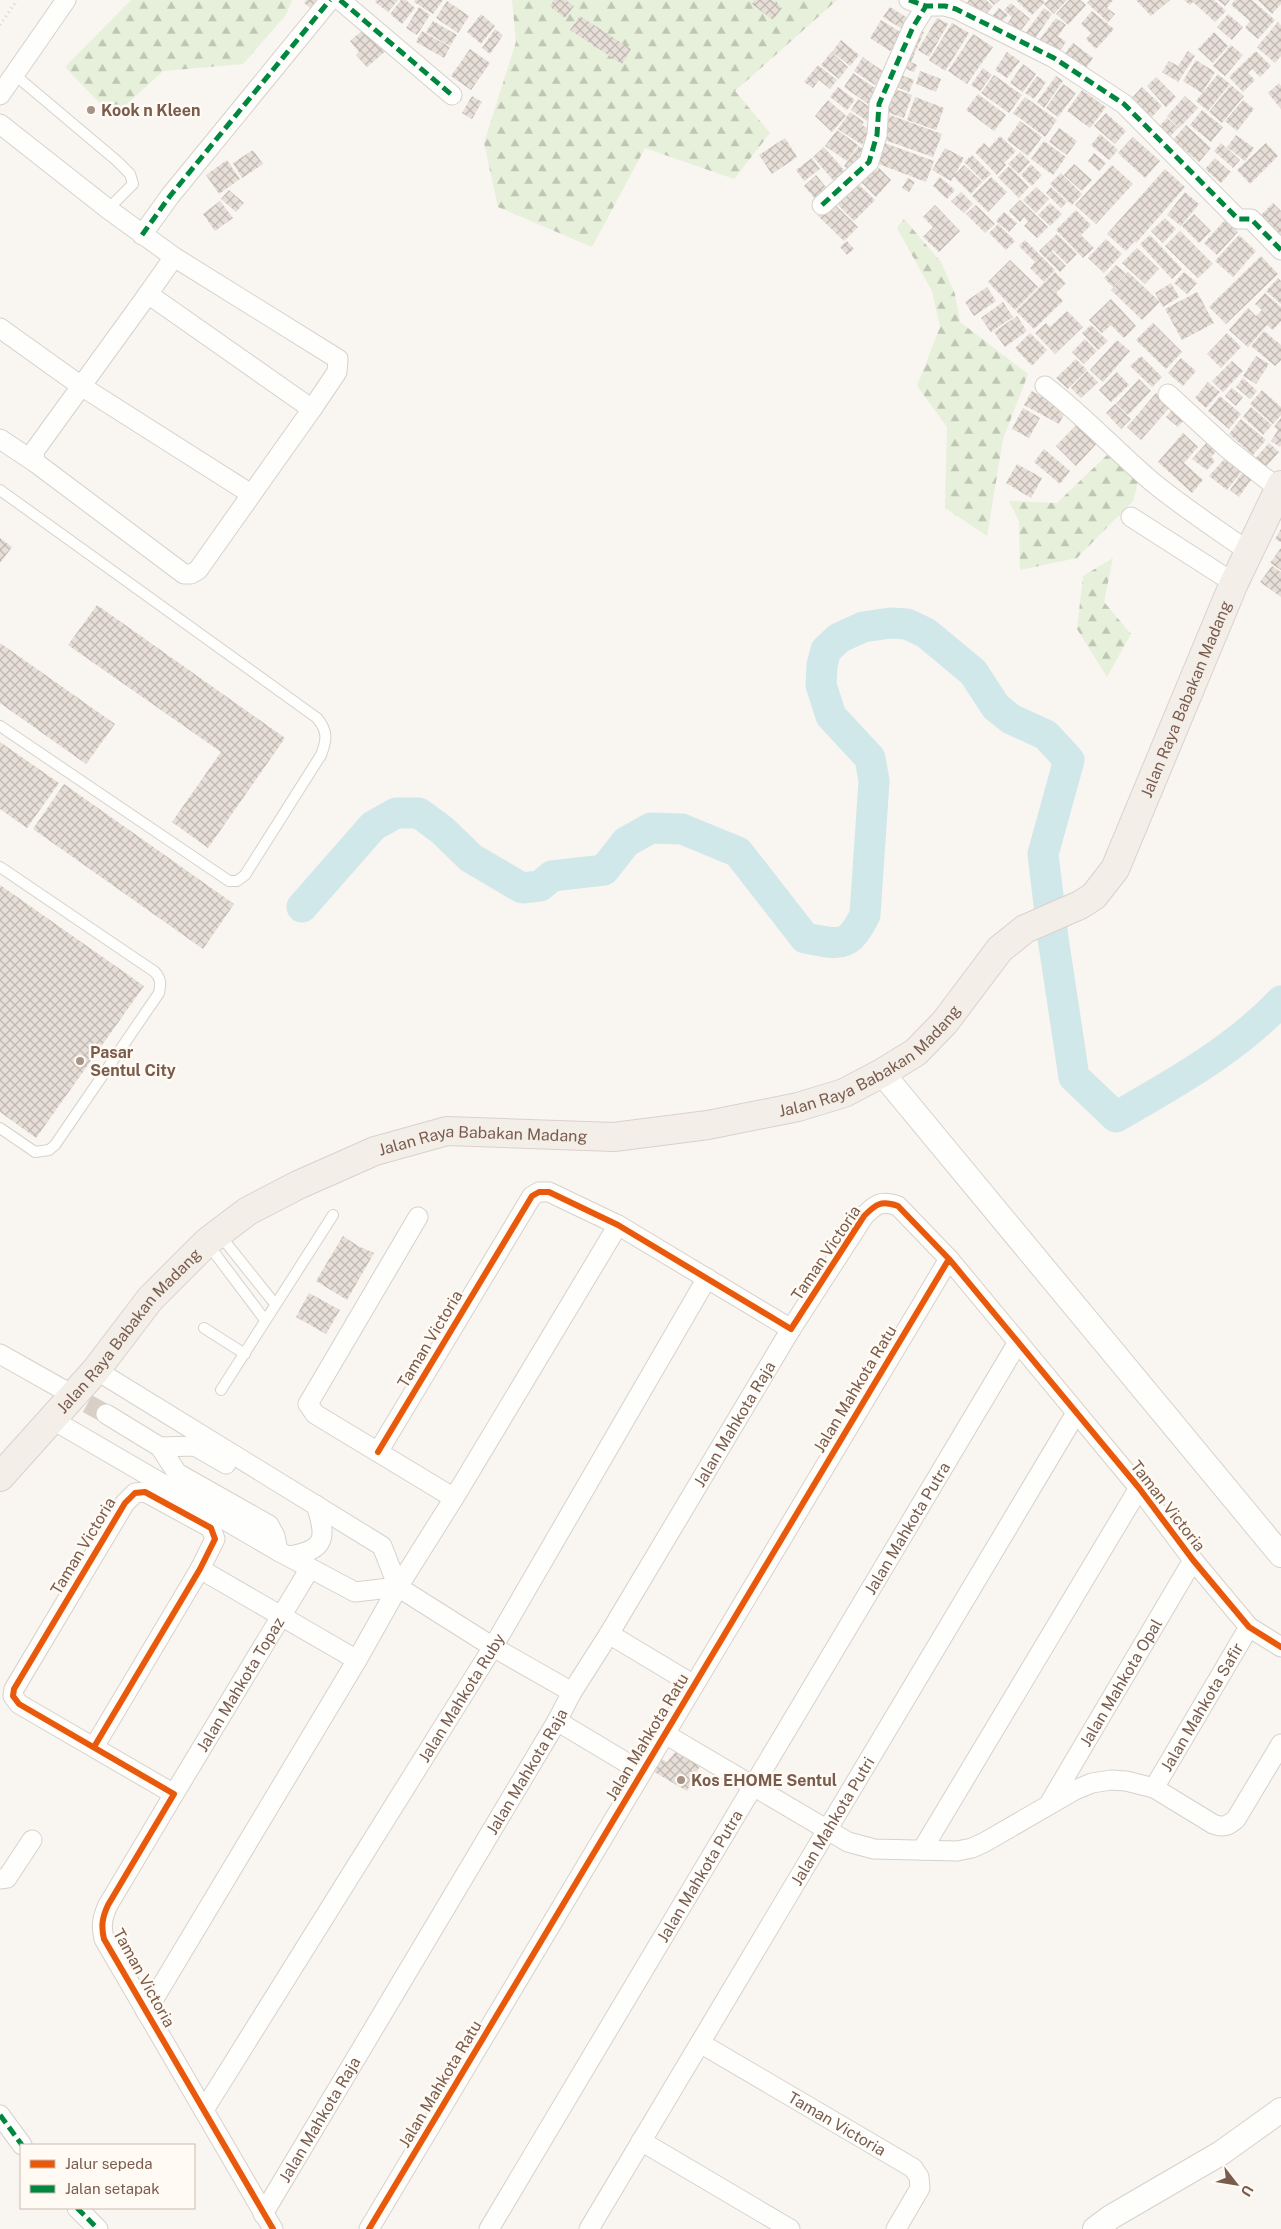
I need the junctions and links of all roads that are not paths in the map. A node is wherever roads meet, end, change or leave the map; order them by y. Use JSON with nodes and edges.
{"nodes":[{"id":1,"x":66,"y":0,"type":"edge"},
{"id":2,"x":330,"y":0,"type":"edge"},
{"id":3,"x":340,"y":0,"type":"edge"},
{"id":4,"x":917,"y":3,"type":"edge"},
{"id":5,"x":14,"y":75,"type":"junction"},
{"id":6,"x":0,"y":95,"type":"edge"},
{"id":7,"x":452,"y":95,"type":"dead end"},
{"id":8,"x":0,"y":124,"type":"edge"},
{"id":9,"x":822,"y":205,"type":"dead end"},
{"id":10,"x":108,"y":209,"type":"junction"},
{"id":11,"x":142,"y":235,"type":"junction"},
{"id":12,"x":1281,"y":250,"type":"edge"},
{"id":13,"x":174,"y":257,"type":"junction"},
{"id":14,"x":148,"y":294,"type":"junction"},
{"id":15,"x":0,"y":328,"type":"edge"},
{"id":16,"x":81,"y":386,"type":"junction"},
{"id":17,"x":1045,"y":386,"type":"dead end"},
{"id":18,"x":1168,"y":394,"type":"dead end"},
{"id":19,"x":312,"y":409,"type":"junction"},
{"id":20,"x":0,"y":439,"type":"edge"},
{"id":21,"x":36,"y":463,"type":"junction"},
{"id":22,"x":1280,"y":487,"type":"edge"},
{"id":23,"x":0,"y":490,"type":"edge"},
{"id":24,"x":251,"y":494,"type":"junction"},
{"id":25,"x":1131,"y":517,"type":"dead end"},
{"id":26,"x":1248,"y":552,"type":"junction"},
{"id":27,"x":1234,"y":583,"type":"junction"},
{"id":28,"x":0,"y":726,"type":"edge"},
{"id":29,"x":0,"y":867,"type":"edge"},
{"id":30,"x":882,"y":1074,"type":"junction"},
{"id":31,"x":0,"y":1128,"type":"edge"},
{"id":32,"x":333,"y":1215,"type":"dead end"},
{"id":33,"x":418,"y":1217,"type":"dead end"},
{"id":34,"x":618,"y":1225,"type":"junction"},
{"id":35,"x":212,"y":1238,"type":"junction"},
{"id":36,"x":949,"y":1258,"type":"junction"},
{"id":37,"x":707,"y":1278,"type":"junction"},
{"id":38,"x":275,"y":1304,"type":"junction"},
{"id":39,"x":265,"y":1320,"type":"junction"},
{"id":40,"x":204,"y":1328,"type":"dead end"},
{"id":41,"x":791,"y":1329,"type":"junction"},
{"id":42,"x":1018,"y":1342,"type":"junction"},
{"id":43,"x":0,"y":1354,"type":"edge"},
{"id":44,"x":245,"y":1354,"type":"junction"},
{"id":45,"x":96,"y":1370,"type":"junction"},
{"id":46,"x":62,"y":1389,"type":"tunnel mouth"},
{"id":47,"x":221,"y":1390,"type":"dead end"},
{"id":48,"x":1076,"y":1413,"type":"junction"},
{"id":49,"x":106,"y":1414,"type":"tunnel mouth"},
{"id":50,"x":53,"y":1420,"type":"junction"},
{"id":51,"x":160,"y":1447,"type":"junction"},
{"id":52,"x":378,"y":1452,"type":"junction"},
{"id":53,"x":0,"y":1477,"type":"edge"},
{"id":54,"x":1139,"y":1488,"type":"junction"},
{"id":55,"x":454,"y":1498,"type":"junction"},
{"id":56,"x":311,"y":1502,"type":"junction"},
{"id":57,"x":283,"y":1553,"type":"junction"},
{"id":58,"x":1281,"y":1555,"type":"edge"},
{"id":59,"x":1193,"y":1560,"type":"junction"},
{"id":60,"x":200,"y":1569,"type":"junction"},
{"id":61,"x":306,"y":1575,"type":"dead end"},
{"id":62,"x":398,"y":1587,"type":"junction"},
{"id":63,"x":281,"y":1616,"type":"junction"},
{"id":64,"x":1249,"y":1626,"type":"junction"},
{"id":65,"x":609,"y":1634,"type":"junction"},
{"id":66,"x":493,"y":1647,"type":"junction"},
{"id":67,"x":1281,"y":1647,"type":"edge"},
{"id":68,"x":357,"y":1660,"type":"junction"},
{"id":69,"x":694,"y":1685,"type":"junction"},
{"id":70,"x":572,"y":1692,"type":"junction"},
{"id":71,"x":557,"y":1721,"type":"junction"},
{"id":72,"x":665,"y":1734,"type":"junction"},
{"id":73,"x":1281,"y":1744,"type":"edge"},
{"id":74,"x":94,"y":1747,"type":"junction"},
{"id":75,"x":642,"y":1772,"type":"junction"},
{"id":76,"x":752,"y":1786,"type":"junction"},
{"id":77,"x":1154,"y":1788,"type":"junction"},
{"id":78,"x":174,"y":1794,"type":"junction"},
{"id":79,"x":1049,"y":1804,"type":"junction"},
{"id":80,"x":827,"y":1830,"type":"junction"},
{"id":81,"x":32,"y":1840,"type":"dead end"},
{"id":82,"x":922,"y":1850,"type":"junction"},
{"id":83,"x":0,"y":1879,"type":"edge"},
{"id":84,"x":146,"y":2012,"type":"junction"},
{"id":85,"x":700,"y":2043,"type":"junction"},
{"id":86,"x":204,"y":2110,"type":"junction"},
{"id":87,"x":1281,"y":2110,"type":"edge"},
{"id":88,"x":0,"y":2114,"type":"edge"},
{"id":89,"x":642,"y":2142,"type":"junction"},
{"id":90,"x":21,"y":2144,"type":"edge"},
{"id":91,"x":78,"y":2209,"type":"edge"},
{"id":92,"x":268,"y":2221,"type":"edge"},
{"id":93,"x":98,"y":2229,"type":"edge"},
{"id":94,"x":369,"y":2229,"type":"edge"},
{"id":95,"x":489,"y":2229,"type":"edge"},
{"id":96,"x":589,"y":2229,"type":"edge"},
{"id":97,"x":790,"y":2229,"type":"edge"},
{"id":98,"x":896,"y":2229,"type":"edge"},
{"id":99,"x":1095,"y":2229,"type":"edge"}],
"edges":[{"from":1,"to":5,"type":"street"},
{"from":2,"to":11,"type":"street"},
{"from":3,"to":7,"type":"street"},
{"from":4,"to":9,"type":"street"},
{"from":4,"to":12,"type":"street"},
{"from":5,"to":6,"type":"street"},
{"from":5,"to":10,"type":"lane"},
{"from":8,"to":10,"type":"street"},
{"from":10,"to":11,"type":"street"},
{"from":11,"to":13,"type":"street"},
{"from":13,"to":14,"type":"street"},
{"from":13,"to":19,"type":"street"},
{"from":14,"to":16,"type":"street"},
{"from":14,"to":19,"type":"street"},
{"from":15,"to":16,"type":"street"},
{"from":16,"to":21,"type":"street"},
{"from":16,"to":24,"type":"street"},
{"from":17,"to":26,"type":"street"},
{"from":18,"to":22,"type":"street"},
{"from":19,"to":24,"type":"street"},
{"from":20,"to":21,"type":"street"},
{"from":21,"to":24,"type":"street"},
{"from":22,"to":26,"type":"main road","name":"Jalan Raya Babakan Madang"},
{"from":23,"to":28,"type":"lane"},
{"from":25,"to":27,"type":"street"},
{"from":26,"to":27,"type":"main road","name":"Jalan Raya Babakan Madang"},
{"from":27,"to":30,"type":"main road","name":"Jalan Raya Babakan Madang"},
{"from":29,"to":31,"type":"lane"},
{"from":30,"to":35,"type":"main road","name":"Jalan Raya Babakan Madang"},
{"from":30,"to":58,"type":"street"},
{"from":32,"to":38,"type":"lane"},
{"from":33,"to":52,"type":"street"},
{"from":34,"to":37,"type":"street","name":"Taman Victoria"},
{"from":34,"to":52,"type":"street","name":"Taman Victoria"},
{"from":34,"to":55,"type":"street","name":"Taman Victoria"},
{"from":35,"to":38,"type":"lane"},
{"from":35,"to":39,"type":"lane"},
{"from":35,"to":45,"type":"main road","name":"Jalan Raya Babakan Madang"},
{"from":36,"to":41,"type":"street","name":"Taman Victoria"},
{"from":36,"to":42,"type":"street","name":"Taman Victoria"},
{"from":36,"to":69,"type":"street","name":"Jalan Mahkota Ratu"},
{"from":37,"to":41,"type":"street","name":"Taman Victoria"},
{"from":37,"to":66,"type":"street","name":"Jalan Mahkota Ruby"},
{"from":38,"to":39,"type":"lane"},
{"from":39,"to":44,"type":"lane"},
{"from":40,"to":44,"type":"lane"},
{"from":41,"to":65,"type":"street","name":"Jalan Mahkota Raja"},
{"from":42,"to":48,"type":"street","name":"Taman Victoria"},
{"from":42,"to":76,"type":"street","name":"Jalan Mahkota Putra"},
{"from":43,"to":46,"type":"street"},
{"from":44,"to":47,"type":"lane"},
{"from":45,"to":50,"type":"main road","name":"Jalan Raya Babakan Madang"},
{"from":45,"to":56,"type":"street"},
{"from":48,"to":54,"type":"street","name":"Taman Victoria"},
{"from":48,"to":80,"type":"street","name":"Jalan Mahkota Putri"},
{"from":49,"to":51,"type":"street"},
{"from":50,"to":53,"type":"main road","name":"Jalan Raya Babakan Madang"},
{"from":50,"to":57,"type":"street"},
{"from":51,"to":56,"type":"street"},
{"from":51,"to":57,"type":"street"},
{"from":52,"to":55,"type":"street"},
{"from":54,"to":59,"type":"street","name":"Taman Victoria"},
{"from":54,"to":82,"type":"street","name":"Taman Victoria"},
{"from":55,"to":62,"type":"street","name":"Taman Victoria"},
{"from":56,"to":57,"type":"street"},
{"from":56,"to":62,"type":"street"},
{"from":57,"to":62,"type":"street"},
{"from":59,"to":64,"type":"street","name":"Taman Victoria"},
{"from":59,"to":79,"type":"street","name":"Jalan Mahkota Opal"},
{"from":60,"to":63,"type":"street"},
{"from":60,"to":74,"type":"street","name":"Taman Victoria"},
{"from":60,"to":74,"type":"street","name":"Taman Victoria"},
{"from":61,"to":63,"type":"street","name":"Jalan Mahkota Topaz"},
{"from":62,"to":66,"type":"street"},
{"from":62,"to":68,"type":"street","name":"Taman Victoria"},
{"from":63,"to":68,"type":"street"},
{"from":63,"to":78,"type":"street","name":"Jalan Mahkota Topaz"},
{"from":64,"to":67,"type":"street","name":"Taman Victoria"},
{"from":64,"to":77,"type":"street","name":"Jalan Mahkota Safir"},
{"from":65,"to":69,"type":"street"},
{"from":65,"to":70,"type":"street","name":"Jalan Mahkota Raja"},
{"from":66,"to":70,"type":"street"},
{"from":66,"to":86,"type":"street","name":"Jalan Mahkota Ruby"},
{"from":68,"to":84,"type":"street","name":"Taman Victoria"},
{"from":69,"to":72,"type":"street","name":"Jalan Mahkota Ratu"},
{"from":70,"to":71,"type":"street","name":"Jalan Mahkota Raja"},
{"from":71,"to":75,"type":"street"},
{"from":71,"to":92,"type":"street","name":"Jalan Mahkota Raja"},
{"from":72,"to":75,"type":"street","name":"Jalan Mahkota Ratu"},
{"from":72,"to":76,"type":"street"},
{"from":73,"to":77,"type":"street"},
{"from":74,"to":78,"type":"street","name":"Taman Victoria"},
{"from":75,"to":94,"type":"street","name":"Jalan Mahkota Ratu"},
{"from":76,"to":80,"type":"street"},
{"from":76,"to":95,"type":"street","name":"Jalan Mahkota Putra"},
{"from":77,"to":79,"type":"street"},
{"from":78,"to":84,"type":"street","name":"Taman Victoria"},
{"from":79,"to":82,"type":"street"},
{"from":80,"to":82,"type":"street"},
{"from":80,"to":85,"type":"street","name":"Jalan Mahkota Putri"},
{"from":81,"to":83,"type":"street"},
{"from":84,"to":86,"type":"street","name":"Taman Victoria"},
{"from":85,"to":89,"type":"street","name":"Jalan Mahkota Putri"},
{"from":85,"to":98,"type":"street","name":"Taman Victoria"},
{"from":86,"to":92,"type":"street","name":"Taman Victoria"},
{"from":87,"to":99,"type":"street"},
{"from":88,"to":90,"type":"street"},
{"from":89,"to":96,"type":"street","name":"Jalan Mahkota Putri"},
{"from":89,"to":97,"type":"street"},
{"from":91,"to":93,"type":"street"}]}
